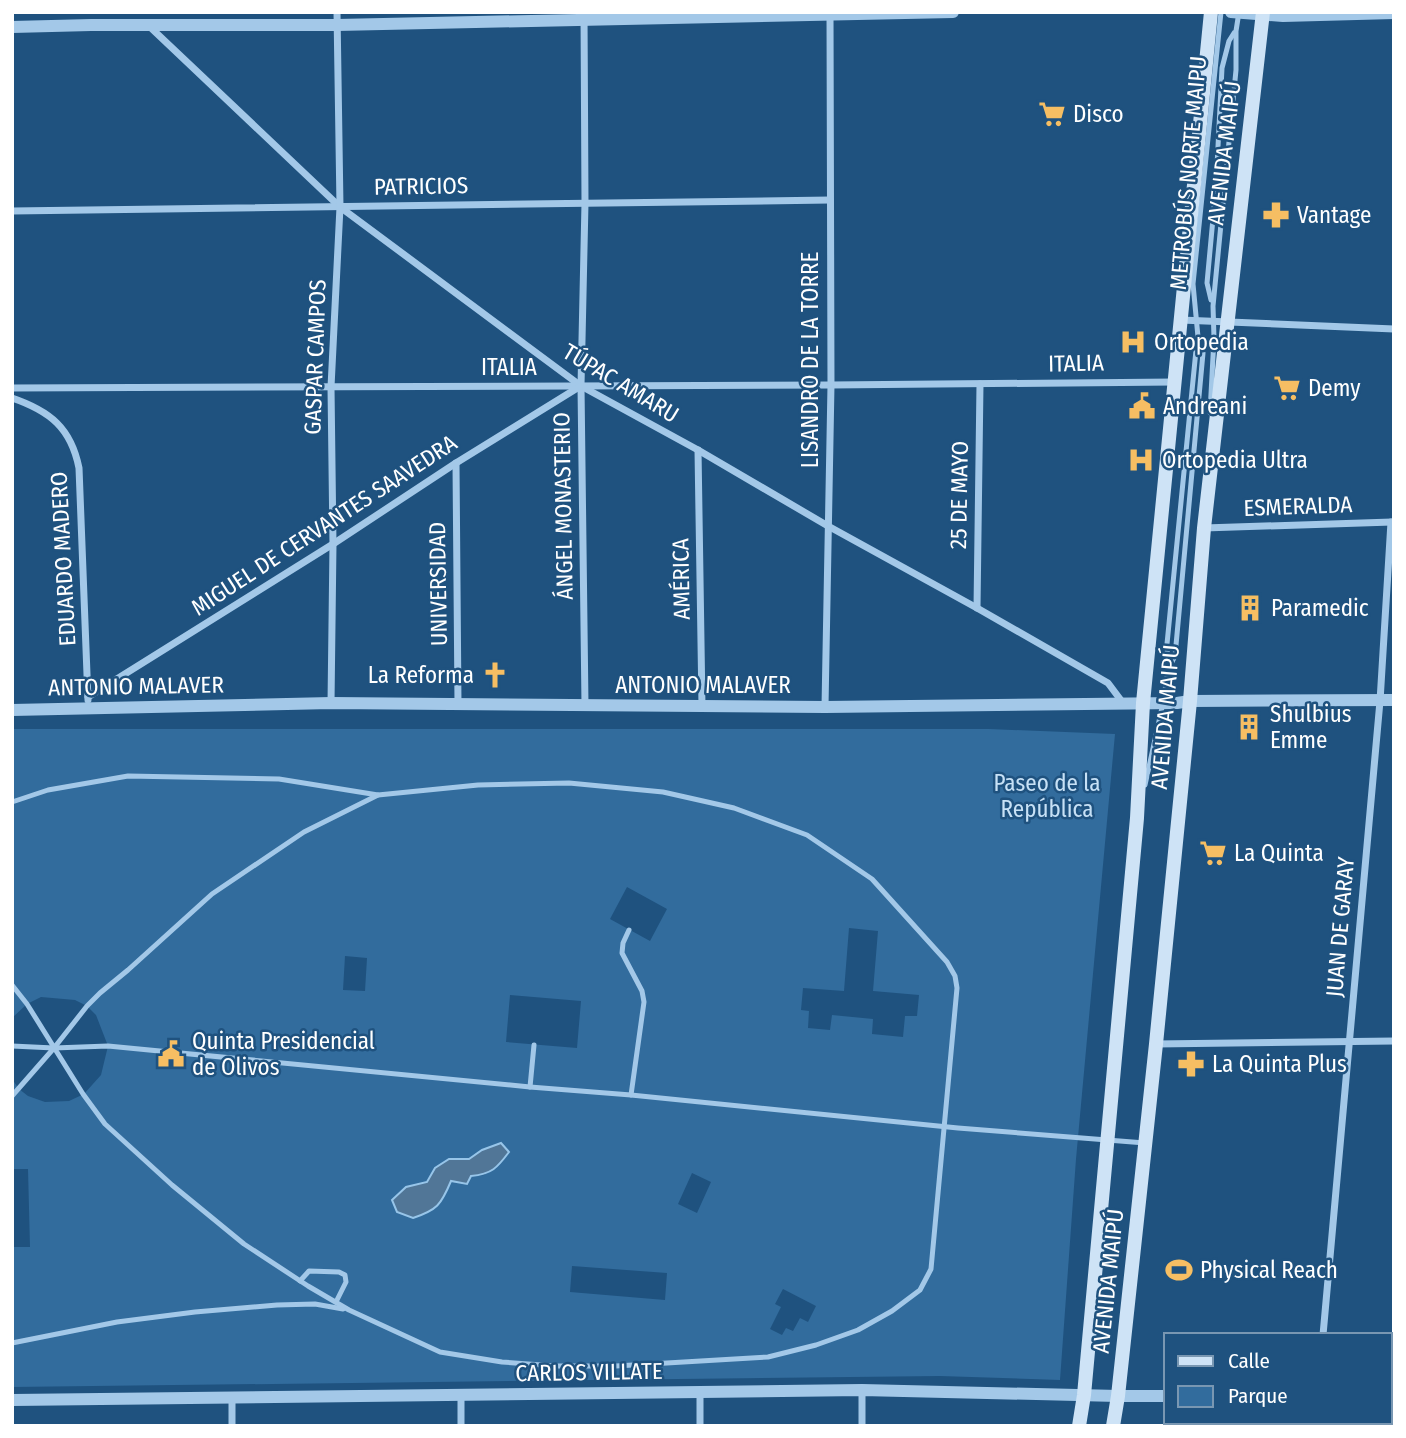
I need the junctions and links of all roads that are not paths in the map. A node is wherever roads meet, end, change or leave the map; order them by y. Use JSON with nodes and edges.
{"nodes":[{"id":1,"x":953,"y":12,"type":"edge"},
{"id":2,"x":1211,"y":12,"type":"edge"},
{"id":3,"x":1222,"y":12,"type":"edge"},
{"id":4,"x":1231,"y":12,"type":"edge"},
{"id":5,"x":1239,"y":13,"type":"edge"},
{"id":6,"x":1262,"y":13,"type":"edge"},
{"id":7,"x":1394,"y":13,"type":"edge"},
{"id":8,"x":830,"y":14,"type":"edge"},
{"id":9,"x":584,"y":16,"type":"edge"},
{"id":10,"x":91,"y":18,"type":"edge"},
{"id":11,"x":337,"y":18,"type":"edge"},
{"id":12,"x":148,"y":25,"type":"junction"},
{"id":13,"x":12,"y":27,"type":"edge"},
{"id":14,"x":1236,"y":31,"type":"junction"},
{"id":15,"x":1228,"y":146,"type":"junction"},
{"id":16,"x":1217,"y":148,"type":"junction"},
{"id":17,"x":1223,"y":162,"type":"junction"},
{"id":18,"x":1224,"y":185,"type":"junction"},
{"id":19,"x":1216,"y":186,"type":"junction"},
{"id":20,"x":830,"y":200,"type":"junction"},
{"id":21,"x":584,"y":203,"type":"junction"},
{"id":22,"x":340,"y":207,"type":"junction"},
{"id":23,"x":12,"y":211,"type":"edge"},
{"id":24,"x":1213,"y":306,"type":"junction"},
{"id":25,"x":1180,"y":320,"type":"junction"},
{"id":26,"x":1196,"y":321,"type":"junction"},
{"id":27,"x":1220,"y":322,"type":"junction"},
{"id":28,"x":1394,"y":329,"type":"edge"},
{"id":29,"x":1198,"y":337,"type":"junction"},
{"id":30,"x":1174,"y":382,"type":"junction"},
{"id":31,"x":980,"y":384,"type":"junction"},
{"id":32,"x":831,"y":385,"type":"junction"},
{"id":33,"x":581,"y":386,"type":"junction"},
{"id":34,"x":331,"y":387,"type":"junction"},
{"id":35,"x":12,"y":388,"type":"edge"},
{"id":36,"x":12,"y":398,"type":"edge"},
{"id":37,"x":1187,"y":432,"type":"junction"},
{"id":38,"x":1196,"y":433,"type":"junction"},
{"id":39,"x":1191,"y":446,"type":"junction"},
{"id":40,"x":698,"y":450,"type":"junction"},
{"id":41,"x":456,"y":463,"type":"junction"},
{"id":42,"x":1185,"y":463,"type":"junction"},
{"id":43,"x":1194,"y":464,"type":"junction"},
{"id":44,"x":1392,"y":522,"type":"edge"},
{"id":45,"x":828,"y":526,"type":"junction"},
{"id":46,"x":1204,"y":528,"type":"junction"},
{"id":47,"x":1177,"y":541,"type":"junction"},
{"id":48,"x":1186,"y":542,"type":"junction"},
{"id":49,"x":333,"y":544,"type":"junction"},
{"id":50,"x":1180,"y":560,"type":"junction"},
{"id":51,"x":1173,"y":580,"type":"junction"},
{"id":52,"x":1182,"y":582,"type":"junction"},
{"id":53,"x":977,"y":608,"type":"junction"},
{"id":54,"x":1168,"y":670,"type":"junction"},
{"id":55,"x":1394,"y":700,"type":"edge"},
{"id":56,"x":1190,"y":701,"type":"junction"},
{"id":57,"x":1380,"y":701,"type":"junction"},
{"id":58,"x":86,"y":703,"type":"junction"},
{"id":59,"x":331,"y":703,"type":"junction"},
{"id":60,"x":1123,"y":703,"type":"junction"},
{"id":61,"x":1143,"y":703,"type":"junction"},
{"id":62,"x":1163,"y":703,"type":"junction"},
{"id":63,"x":458,"y":704,"type":"junction"},
{"id":64,"x":585,"y":705,"type":"junction"},
{"id":65,"x":702,"y":706,"type":"junction"},
{"id":66,"x":825,"y":707,"type":"junction"},
{"id":67,"x":12,"y":710,"type":"edge"},
{"id":68,"x":378,"y":795,"type":"junction"},
{"id":69,"x":12,"y":802,"type":"edge"},
{"id":70,"x":1137,"y":818,"type":"junction"},
{"id":71,"x":629,"y":930,"type":"dead end"},
{"id":72,"x":12,"y":985,"type":"edge"},
{"id":73,"x":1394,"y":1041,"type":"edge"},
{"id":74,"x":1349,"y":1042,"type":"junction"},
{"id":75,"x":1156,"y":1044,"type":"junction"},
{"id":76,"x":534,"y":1045,"type":"dead end"},
{"id":77,"x":12,"y":1046,"type":"edge"},
{"id":78,"x":54,"y":1048,"type":"junction"},
{"id":79,"x":530,"y":1087,"type":"junction"},
{"id":80,"x":631,"y":1095,"type":"junction"},
{"id":81,"x":12,"y":1096,"type":"edge"},
{"id":82,"x":943,"y":1126,"type":"junction"},
{"id":83,"x":1107,"y":1139,"type":"junction"},
{"id":84,"x":1145,"y":1143,"type":"junction"},
{"id":85,"x":300,"y":1281,"type":"junction"},
{"id":86,"x":335,"y":1302,"type":"junction"},
{"id":87,"x":349,"y":1310,"type":"junction"},
{"id":88,"x":1323,"y":1333,"type":"edge"},
{"id":89,"x":12,"y":1343,"type":"edge"},
{"id":90,"x":862,"y":1390,"type":"junction"},
{"id":91,"x":700,"y":1392,"type":"junction"},
{"id":92,"x":461,"y":1395,"type":"junction"},
{"id":93,"x":1084,"y":1395,"type":"junction"},
{"id":94,"x":1118,"y":1396,"type":"junction"},
{"id":95,"x":1164,"y":1396,"type":"edge"},
{"id":96,"x":232,"y":1397,"type":"junction"},
{"id":97,"x":12,"y":1399,"type":"edge"},
{"id":98,"x":232,"y":1426,"type":"edge"},
{"id":99,"x":461,"y":1426,"type":"edge"},
{"id":100,"x":700,"y":1426,"type":"edge"},
{"id":101,"x":862,"y":1426,"type":"edge"},
{"id":102,"x":1079,"y":1426,"type":"edge"},
{"id":103,"x":1113,"y":1426,"type":"edge"}],
"edges":[{"from":1,"to":8,"type":"street"},
{"from":2,"to":25,"type":"main road","name":"AVENIDA MAIPÚ"},
{"from":3,"to":26,"type":"lane","name":"METROBÚS NORTE MAIPU"},
{"from":4,"to":5,"type":"street"},
{"from":5,"to":6,"type":"street"},
{"from":5,"to":14,"type":"lane","name":"METROBÚS NORTE MAIPU"},
{"from":6,"to":7,"type":"street"},
{"from":6,"to":27,"type":"main road","name":"AVENIDA MAIPÚ"},
{"from":8,"to":9,"type":"street"},
{"from":8,"to":20,"type":"street","name":"LISANDRO DE LA TORRE"},
{"from":9,"to":11,"type":"street"},
{"from":9,"to":21,"type":"street","name":"ÁNGEL MONASTERIO"},
{"from":10,"to":12,"type":"street"},
{"from":10,"to":13,"type":"street"},
{"from":11,"to":12,"type":"street"},
{"from":11,"to":22,"type":"street","name":"GASPAR CAMPOS"},
{"from":12,"to":22,"type":"street","name":"TÚPAC AMARU"},
{"from":14,"to":15,"type":"lane","name":"METROBÚS NORTE MAIPU"},
{"from":14,"to":16,"type":"lane","name":"METROBÚS NORTE MAIPU"},
{"from":15,"to":17,"type":"lane","name":"METROBÚS NORTE MAIPU"},
{"from":15,"to":18,"type":"lane","name":"METROBÚS NORTE MAIPU"},
{"from":16,"to":17,"type":"lane","name":"METROBÚS NORTE MAIPU"},
{"from":16,"to":19,"type":"lane","name":"METROBÚS NORTE MAIPU"},
{"from":17,"to":18,"type":"lane","name":"METROBÚS NORTE MAIPU"},
{"from":17,"to":19,"type":"lane","name":"METROBÚS NORTE MAIPU"},
{"from":18,"to":24,"type":"lane","name":"METROBÚS NORTE MAIPU"},
{"from":19,"to":24,"type":"lane","name":"METROBÚS NORTE MAIPU"},
{"from":20,"to":21,"type":"street","name":"PATRICIOS"},
{"from":20,"to":32,"type":"street","name":"LISANDRO DE LA TORRE"},
{"from":21,"to":22,"type":"street","name":"PATRICIOS"},
{"from":21,"to":33,"type":"street","name":"ÁNGEL MONASTERIO"},
{"from":22,"to":23,"type":"street","name":"PATRICIOS"},
{"from":22,"to":33,"type":"street","name":"TÚPAC AMARU"},
{"from":22,"to":34,"type":"street","name":"GASPAR CAMPOS"},
{"from":24,"to":27,"type":"lane","name":"METROBÚS NORTE MAIPU"},
{"from":25,"to":26,"type":"street"},
{"from":25,"to":30,"type":"main road","name":"AVENIDA MAIPÚ"},
{"from":26,"to":27,"type":"street"},
{"from":26,"to":29,"type":"lane","name":"METROBÚS NORTE MAIPU"},
{"from":27,"to":28,"type":"street"},
{"from":27,"to":46,"type":"main road","name":"AVENIDA MAIPÚ"},
{"from":29,"to":37,"type":"lane","name":"METROBÚS NORTE MAIPU"},
{"from":29,"to":38,"type":"lane","name":"METROBÚS NORTE MAIPU"},
{"from":30,"to":31,"type":"street","name":"ITALIA"},
{"from":30,"to":61,"type":"main road","name":"AVENIDA MAIPÚ"},
{"from":31,"to":32,"type":"street","name":"ITALIA"},
{"from":31,"to":53,"type":"street","name":"25 DE MAYO"},
{"from":32,"to":33,"type":"street","name":"ITALIA"},
{"from":32,"to":45,"type":"street","name":"LISANDRO DE LA TORRE"},
{"from":33,"to":34,"type":"street","name":"ITALIA"},
{"from":33,"to":40,"type":"street","name":"TÚPAC AMARU"},
{"from":33,"to":41,"type":"street","name":"MIGUEL DE CERVANTES SAAVEDRA"},
{"from":33,"to":64,"type":"street","name":"ÁNGEL MONASTERIO"},
{"from":34,"to":35,"type":"street","name":"ITALIA"},
{"from":34,"to":49,"type":"street","name":"GASPAR CAMPOS"},
{"from":36,"to":58,"type":"street","name":"EDUARDO MADERO"},
{"from":37,"to":39,"type":"lane","name":"METROBÚS NORTE MAIPU"},
{"from":37,"to":42,"type":"lane","name":"METROBÚS NORTE MAIPU"},
{"from":38,"to":39,"type":"lane","name":"METROBÚS NORTE MAIPU"},
{"from":38,"to":43,"type":"lane","name":"METROBÚS NORTE MAIPU"},
{"from":39,"to":42,"type":"lane","name":"METROBÚS NORTE MAIPU"},
{"from":39,"to":43,"type":"lane","name":"METROBÚS NORTE MAIPU"},
{"from":40,"to":45,"type":"street","name":"TÚPAC AMARU"},
{"from":40,"to":65,"type":"street","name":"AMÉRICA"},
{"from":41,"to":49,"type":"street","name":"MIGUEL DE CERVANTES SAAVEDRA"},
{"from":41,"to":63,"type":"street","name":"UNIVERSIDAD"},
{"from":42,"to":47,"type":"lane","name":"METROBÚS NORTE MAIPU"},
{"from":43,"to":48,"type":"lane","name":"METROBÚS NORTE MAIPU"},
{"from":44,"to":46,"type":"street","name":"ESMERALDA"},
{"from":44,"to":57,"type":"street","name":"JUAN DE GARAY"},
{"from":45,"to":53,"type":"street","name":"TÚPAC AMARU"},
{"from":45,"to":66,"type":"street","name":"LISANDRO DE LA TORRE"},
{"from":46,"to":56,"type":"main road","name":"AVENIDA MAIPÚ"},
{"from":47,"to":50,"type":"lane","name":"METROBÚS NORTE MAIPU"},
{"from":47,"to":51,"type":"lane","name":"METROBÚS NORTE MAIPU"},
{"from":48,"to":50,"type":"lane","name":"METROBÚS NORTE MAIPU"},
{"from":48,"to":52,"type":"lane","name":"METROBÚS NORTE MAIPU"},
{"from":49,"to":58,"type":"street","name":"MIGUEL DE CERVANTES SAAVEDRA"},
{"from":49,"to":59,"type":"street","name":"GASPAR CAMPOS"},
{"from":50,"to":51,"type":"lane","name":"METROBÚS NORTE MAIPU"},
{"from":50,"to":52,"type":"lane","name":"METROBÚS NORTE MAIPU"},
{"from":51,"to":54,"type":"lane","name":"METROBÚS NORTE MAIPU"},
{"from":52,"to":54,"type":"lane","name":"METROBÚS NORTE MAIPU"},
{"from":53,"to":60,"type":"street","name":"TÚPAC AMARU"},
{"from":54,"to":62,"type":"lane","name":"METROBÚS NORTE MAIPU"},
{"from":55,"to":57,"type":"street","name":"ANTONIO MALAVER"},
{"from":56,"to":57,"type":"street","name":"ANTONIO MALAVER"},
{"from":56,"to":62,"type":"street","name":"ANTONIO MALAVER"},
{"from":56,"to":75,"type":"main road","name":"AVENIDA MAIPÚ"},
{"from":57,"to":74,"type":"street","name":"JUAN DE GARAY"},
{"from":58,"to":59,"type":"street","name":"ANTONIO MALAVER"},
{"from":58,"to":67,"type":"street","name":"ANTONIO MALAVER"},
{"from":59,"to":63,"type":"street","name":"ANTONIO MALAVER"},
{"from":60,"to":61,"type":"street","name":"ANTONIO MALAVER"},
{"from":60,"to":66,"type":"street","name":"ANTONIO MALAVER"},
{"from":61,"to":62,"type":"street","name":"ANTONIO MALAVER"},
{"from":61,"to":70,"type":"main road","name":"AVENIDA MAIPÚ"},
{"from":62,"to":70,"type":"lane","name":"METROBÚS NORTE MAIPU"},
{"from":63,"to":64,"type":"street","name":"ANTONIO MALAVER"},
{"from":64,"to":65,"type":"street","name":"ANTONIO MALAVER"},
{"from":65,"to":66,"type":"street","name":"ANTONIO MALAVER"},
{"from":68,"to":69,"type":"lane"},
{"from":68,"to":78,"type":"lane"},
{"from":68,"to":82,"type":"lane"},
{"from":70,"to":83,"type":"main road","name":"AVENIDA MAIPÚ"},
{"from":71,"to":80,"type":"lane"},
{"from":72,"to":78,"type":"lane"},
{"from":73,"to":74,"type":"street"},
{"from":74,"to":75,"type":"street"},
{"from":74,"to":88,"type":"street","name":"JUAN DE GARAY"},
{"from":75,"to":84,"type":"main road","name":"AVENIDA MAIPÚ"},
{"from":76,"to":79,"type":"lane"},
{"from":77,"to":78,"type":"lane"},
{"from":78,"to":79,"type":"lane"},
{"from":78,"to":81,"type":"lane"},
{"from":78,"to":85,"type":"lane"},
{"from":79,"to":80,"type":"lane"},
{"from":80,"to":82,"type":"lane"},
{"from":82,"to":83,"type":"lane"},
{"from":82,"to":87,"type":"lane"},
{"from":83,"to":84,"type":"lane"},
{"from":83,"to":93,"type":"main road","name":"AVENIDA MAIPÚ"},
{"from":84,"to":94,"type":"main road","name":"AVENIDA MAIPÚ"},
{"from":85,"to":86,"type":"lane"},
{"from":85,"to":86,"type":"lane"},
{"from":86,"to":87,"type":"lane"},
{"from":87,"to":89,"type":"lane"},
{"from":90,"to":91,"type":"street","name":"CARLOS VILLATE"},
{"from":90,"to":93,"type":"street","name":"CARLOS VILLATE"},
{"from":90,"to":101,"type":"street"},
{"from":91,"to":92,"type":"street","name":"CARLOS VILLATE"},
{"from":91,"to":100,"type":"street"},
{"from":92,"to":96,"type":"street","name":"CARLOS VILLATE"},
{"from":92,"to":99,"type":"street"},
{"from":93,"to":94,"type":"street","name":"CARLOS VILLATE"},
{"from":93,"to":102,"type":"main road","name":"AVENIDA MAIPÚ"},
{"from":94,"to":95,"type":"street","name":"CARLOS VILLATE"},
{"from":94,"to":103,"type":"main road","name":"AVENIDA MAIPÚ"},
{"from":96,"to":97,"type":"street","name":"CARLOS VILLATE"},
{"from":96,"to":98,"type":"street"}]}
